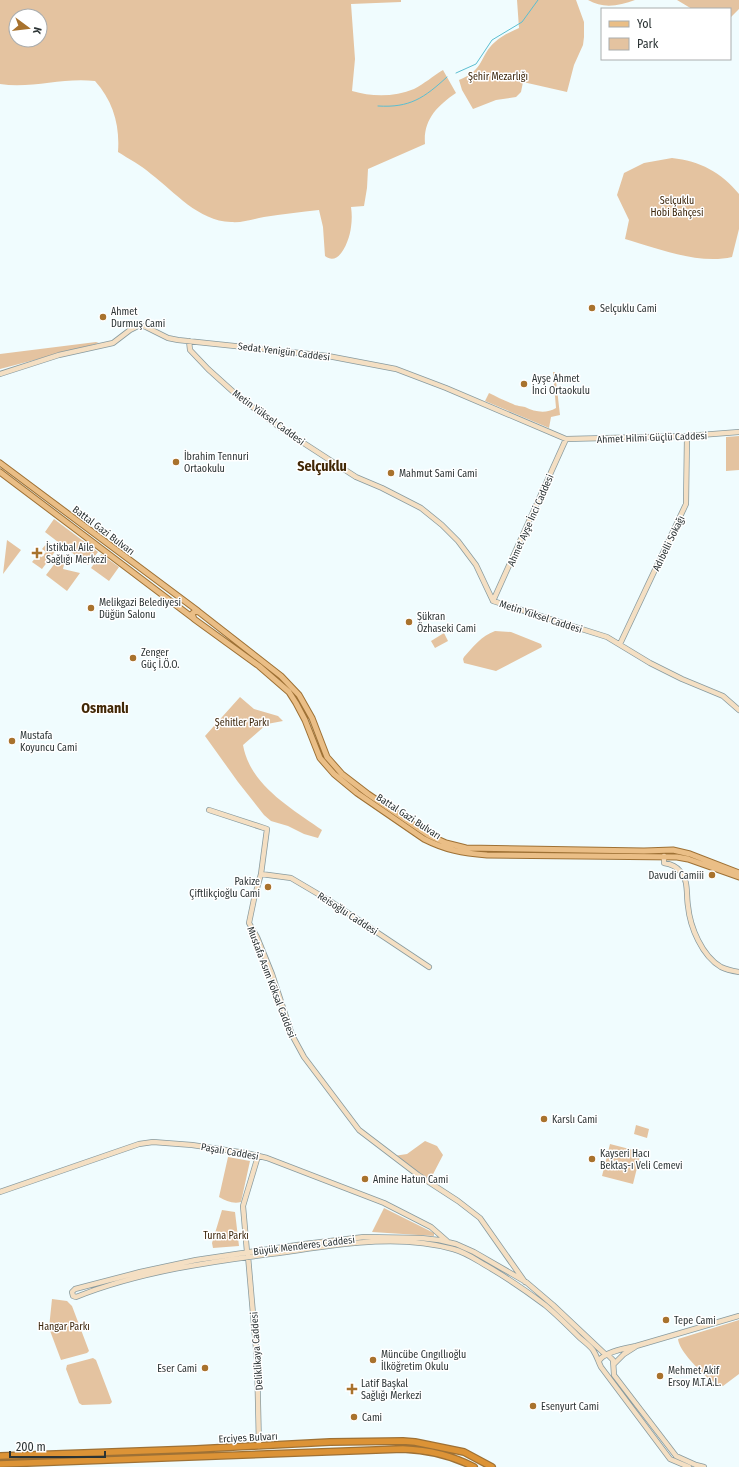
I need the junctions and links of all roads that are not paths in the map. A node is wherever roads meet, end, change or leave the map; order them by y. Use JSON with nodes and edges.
{"nodes":[{"id":1,"x":189,"y":341,"type":"junction"},
{"id":2,"x":0,"y":374,"type":"edge"},
{"id":3,"x":739,"y":432,"type":"edge"},
{"id":4,"x":688,"y":436,"type":"junction"},
{"id":5,"x":566,"y":440,"type":"junction"},
{"id":6,"x":0,"y":463,"type":"edge"},
{"id":7,"x":0,"y":472,"type":"edge"},
{"id":8,"x":494,"y":601,"type":"junction"},
{"id":9,"x":199,"y":612,"type":"junction"},
{"id":10,"x":194,"y":619,"type":"junction"},
{"id":11,"x":620,"y":644,"type":"junction"},
{"id":12,"x":739,"y":710,"type":"edge"},
{"id":13,"x":209,"y":810,"type":"dead end"},
{"id":14,"x":664,"y":856,"type":"junction"},
{"id":15,"x":739,"y":873,"type":"edge"},
{"id":16,"x":261,"y":874,"type":"junction"},
{"id":17,"x":739,"y":877,"type":"edge"},
{"id":18,"x":429,"y":967,"type":"dead end"},
{"id":19,"x":739,"y":972,"type":"edge"},
{"id":20,"x":258,"y":1156,"type":"junction"},
{"id":21,"x":0,"y":1192,"type":"edge"},
{"id":22,"x":449,"y":1242,"type":"junction"},
{"id":23,"x":248,"y":1254,"type":"junction"},
{"id":24,"x":525,"y":1282,"type":"junction"},
{"id":25,"x":521,"y":1287,"type":"junction"},
{"id":26,"x":739,"y":1316,"type":"edge"},
{"id":27,"x":636,"y":1346,"type":"junction"},
{"id":28,"x":607,"y":1355,"type":"junction"},
{"id":29,"x":599,"y":1361,"type":"junction"},
{"id":30,"x":614,"y":1364,"type":"junction"},
{"id":31,"x":604,"y":1369,"type":"junction"},
{"id":32,"x":259,"y":1446,"type":"junction"},
{"id":33,"x":0,"y":1456,"type":"edge"},
{"id":34,"x":0,"y":1464,"type":"edge"},
{"id":35,"x":474,"y":1467,"type":"edge"},
{"id":36,"x":492,"y":1467,"type":"edge"},
{"id":37,"x":689,"y":1467,"type":"edge"},
{"id":38,"x":704,"y":1467,"type":"edge"}],
"edges":[{"from":1,"to":2,"type":"street","name":"Sedat Yenigün Caddesi"},
{"from":1,"to":5,"type":"street","name":"Sedat Yenigün Caddesi"},
{"from":1,"to":8,"type":"street","name":"Metin Yüksel Caddesi"},
{"from":3,"to":4,"type":"street","name":"Ahmet Hilmi Güçlü Caddesi"},
{"from":4,"to":5,"type":"street","name":"Ahmet Hilmi Güçlü Caddesi"},
{"from":4,"to":11,"type":"street","name":"Adıbelli Sokağı"},
{"from":5,"to":8,"type":"street","name":"Ahmet Ayşe İnci Caddesi"},
{"from":6,"to":9,"type":"main road","name":"Battal Gazi Bulvarı"},
{"from":7,"to":10,"type":"main road","name":"Battal Gazi Bulvarı"},
{"from":8,"to":11,"type":"street","name":"Metin Yüksel Caddesi"},
{"from":9,"to":10,"type":"main road"},
{"from":9,"to":15,"type":"main road","name":"Battal Gazi Bulvarı"},
{"from":10,"to":14,"type":"main road","name":"Battal Gazi Bulvarı"},
{"from":11,"to":12,"type":"street","name":"Metin Yüksel Caddesi"},
{"from":13,"to":16,"type":"street","name":"Mustafa Asım Köksal Caddesi"},
{"from":14,"to":17,"type":"main road","name":"Battal Gazi Bulvarı"},
{"from":14,"to":19,"type":"street"},
{"from":16,"to":18,"type":"street","name":"Reisoğlu Caddesi"},
{"from":16,"to":24,"type":"street","name":"Mustafa Asım Köksal Caddesi"},
{"from":20,"to":21,"type":"street","name":"Paşalı Caddesi"},
{"from":20,"to":22,"type":"street","name":"Paşalı Caddesi"},
{"from":20,"to":23,"type":"street","name":"Deliklikaya Caddesi"},
{"from":22,"to":23,"type":"street","name":"Büyük Menderes Caddesi"},
{"from":22,"to":24,"type":"street","name":"Büyük Menderes Caddesi"},
{"from":23,"to":23,"type":"street","name":"Büyük Menderes Caddesi"},
{"from":23,"to":25,"type":"street","name":"Büyük Menderes Caddesi"},
{"from":23,"to":32,"type":"street","name":"Deliklikaya Caddesi"},
{"from":24,"to":25,"type":"street"},
{"from":24,"to":28,"type":"street","name":"Büyük Menderes Caddesi"},
{"from":25,"to":29,"type":"street","name":"Büyük Menderes Caddesi"},
{"from":26,"to":27,"type":"street"},
{"from":27,"to":28,"type":"street"},
{"from":27,"to":30,"type":"street"},
{"from":28,"to":29,"type":"street"},
{"from":28,"to":30,"type":"street"},
{"from":29,"to":31,"type":"street"},
{"from":30,"to":31,"type":"street"},
{"from":30,"to":38,"type":"street"},
{"from":31,"to":37,"type":"street"},
{"from":32,"to":33,"type":"highway","name":"Erciyes Bulvarı"},
{"from":32,"to":36,"type":"highway","name":"Erciyes Bulvarı"},
{"from":34,"to":35,"type":"highway","name":"Erciyes Bulvarı"}]}
